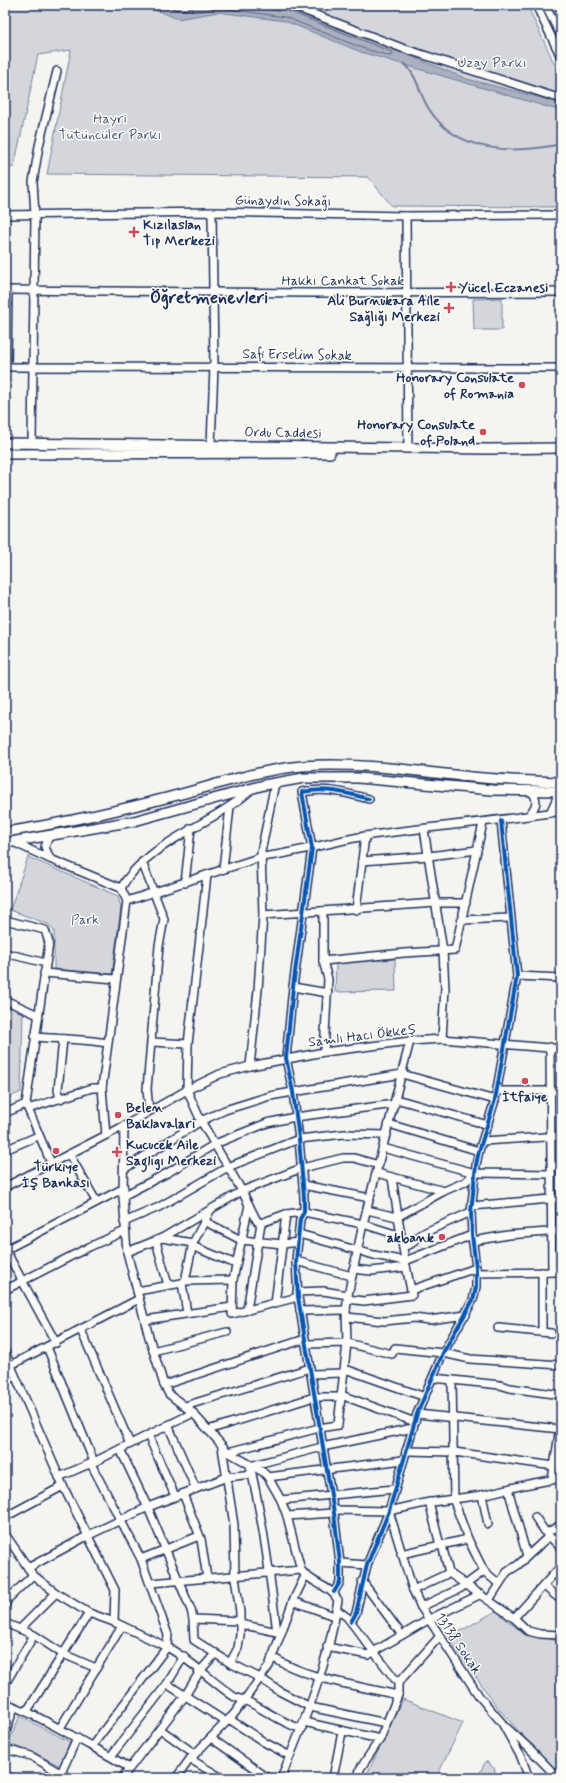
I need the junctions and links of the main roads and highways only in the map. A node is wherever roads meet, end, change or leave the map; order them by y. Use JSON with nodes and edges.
{"nodes":[{"id":1,"x":5,"y":443,"type":"edge"},
{"id":2,"x":561,"y":448,"type":"edge"},
{"id":3,"x":561,"y":453,"type":"edge"},
{"id":4,"x":5,"y":454,"type":"edge"},
{"id":5,"x":559,"y":786,"type":"edge"},
{"id":6,"x":5,"y":832,"type":"edge"},
{"id":7,"x":9,"y":843,"type":"edge"}],
"edges":[{"from":1,"to":2,"type":"main road","name":"Ordu Caddesi"},
{"from":3,"to":4,"type":"main road","name":"Ordu Caddesi"},
{"from":5,"to":6,"type":"main road"},
{"from":5,"to":7,"type":"main road"}]}
